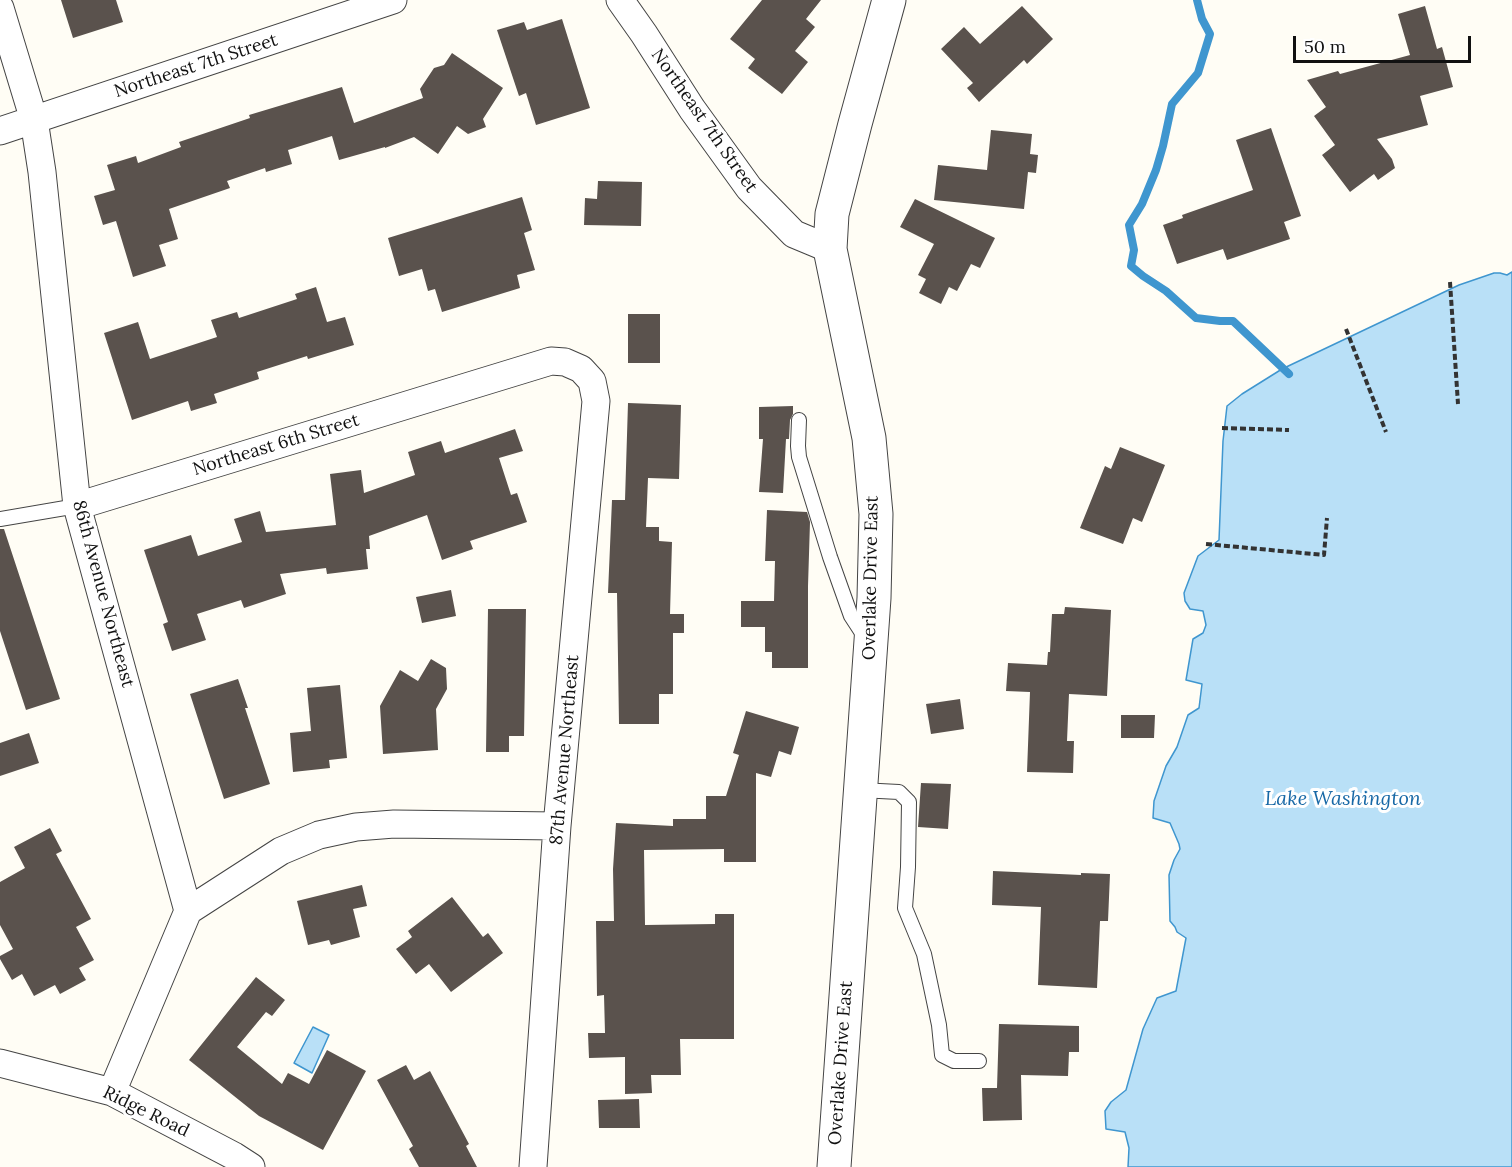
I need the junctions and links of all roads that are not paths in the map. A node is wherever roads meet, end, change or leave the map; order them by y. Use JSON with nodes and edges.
{"nodes":[{"id":1,"x":393,"y":0,"type":"edge"},
{"id":2,"x":620,"y":0,"type":"edge"},
{"id":3,"x":889,"y":0,"type":"edge"},
{"id":4,"x":0,"y":8,"type":"edge"},
{"id":5,"x":34,"y":120,"type":"junction"},
{"id":6,"x":0,"y":131,"type":"edge"},
{"id":7,"x":830,"y":249,"type":"junction"},
{"id":8,"x":551,"y":361,"type":"joint"},
{"id":9,"x":799,"y":420,"type":"dead end"},
{"id":10,"x":77,"y":506,"type":"junction"},
{"id":11,"x":0,"y":519,"type":"edge"},
{"id":12,"x":871,"y":645,"type":"junction"},
{"id":13,"x":860,"y":790,"type":"junction"},
{"id":14,"x":557,"y":826,"type":"junction"},
{"id":15,"x":188,"y":910,"type":"junction"},
{"id":16,"x":979,"y":1061,"type":"dead end"},
{"id":17,"x":0,"y":1063,"type":"edge"},
{"id":18,"x":112,"y":1092,"type":"junction"},
{"id":19,"x":251,"y":1167,"type":"edge"},
{"id":20,"x":533,"y":1167,"type":"edge"},
{"id":21,"x":834,"y":1167,"type":"edge"}],
"edges":[{"from":1,"to":5,"type":"street","name":"Northeast 7th Street"},
{"from":2,"to":7,"type":"street","name":"Northeast 7th Street"},
{"from":3,"to":7,"type":"street","name":"Overlake Drive East"},
{"from":4,"to":5,"type":"street","name":"86th Avenue Northeast"},
{"from":5,"to":6,"type":"street","name":"Northeast 7th Street"},
{"from":5,"to":10,"type":"street","name":"86th Avenue Northeast"},
{"from":7,"to":12,"type":"street","name":"Overlake Drive East"},
{"from":8,"to":10,"type":"street","name":"Northeast 6th Street"},
{"from":8,"to":14,"type":"street","name":"87th Avenue Northeast"},
{"from":9,"to":12,"type":"lane"},
{"from":10,"to":11,"type":"lane","name":"Northeast 6th Street"},
{"from":10,"to":15,"type":"street","name":"86th Avenue Northeast"},
{"from":12,"to":13,"type":"street","name":"Overlake Drive East"},
{"from":13,"to":16,"type":"lane"},
{"from":13,"to":21,"type":"street","name":"Overlake Drive East"},
{"from":14,"to":15,"type":"street"},
{"from":14,"to":20,"type":"street","name":"87th Avenue Northeast"},
{"from":15,"to":18,"type":"street"},
{"from":17,"to":18,"type":"street","name":"Ridge Road"},
{"from":18,"to":19,"type":"street","name":"Ridge Road"}]}
